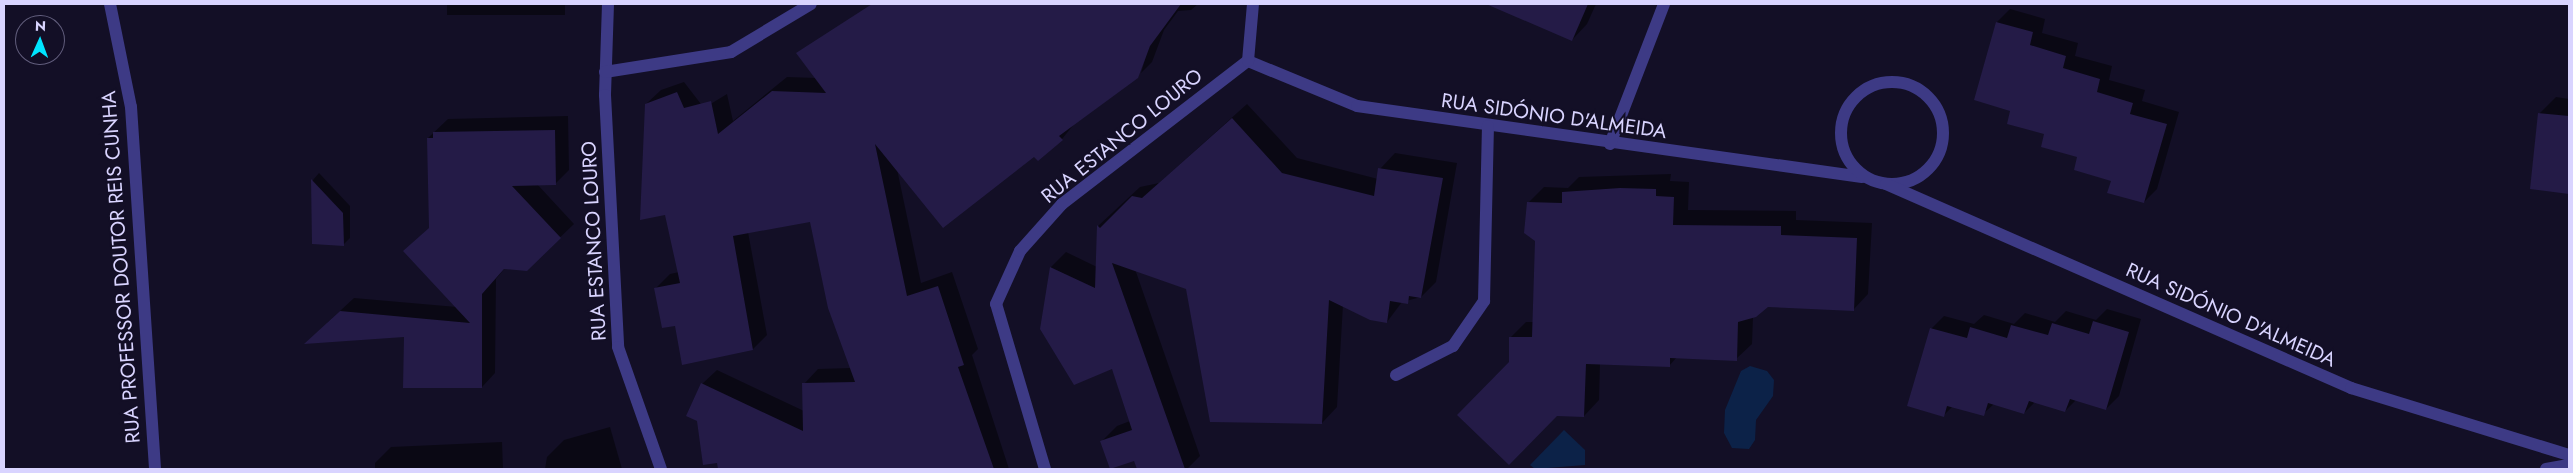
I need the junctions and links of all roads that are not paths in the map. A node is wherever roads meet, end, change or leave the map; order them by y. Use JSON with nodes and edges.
{"nodes":[{"id":1,"x":110,"y":4,"type":"edge"},
{"id":2,"x":608,"y":4,"type":"edge"},
{"id":3,"x":812,"y":4,"type":"edge"},
{"id":4,"x":1254,"y":4,"type":"edge"},
{"id":5,"x":1664,"y":4,"type":"edge"},
{"id":6,"x":1248,"y":61,"type":"junction"},
{"id":7,"x":606,"y":72,"type":"junction"},
{"id":8,"x":1488,"y":126,"type":"junction"},
{"id":9,"x":1610,"y":144,"type":"junction"},
{"id":10,"x":1862,"y":177,"type":"junction"},
{"id":11,"x":1886,"y":184,"type":"junction"},
{"id":12,"x":1396,"y":375,"type":"dead end"},
{"id":13,"x":2569,"y":455,"type":"edge"},
{"id":14,"x":2569,"y":465,"type":"edge"},
{"id":15,"x":155,"y":469,"type":"edge"},
{"id":16,"x":661,"y":469,"type":"edge"},
{"id":17,"x":1045,"y":469,"type":"edge"},
{"id":18,"x":2546,"y":469,"type":"edge"}],
"edges":[{"from":1,"to":15,"type":"street","name":"RUA PROFESSOR DOUTOR REIS CUNHA"},
{"from":2,"to":7,"type":"street","name":"RUA ESTANCO LOURO"},
{"from":3,"to":7,"type":"street"},
{"from":4,"to":6,"type":"street"},
{"from":5,"to":9,"type":"street"},
{"from":6,"to":8,"type":"street","name":"RUA SIDÓNIO D'ALMEIDA"},
{"from":6,"to":17,"type":"street","name":"RUA ESTANCO LOURO"},
{"from":7,"to":16,"type":"street","name":"RUA ESTANCO LOURO"},
{"from":8,"to":9,"type":"street","name":"RUA SIDÓNIO D'ALMEIDA"},
{"from":8,"to":12,"type":"street"},
{"from":9,"to":10,"type":"street","name":"RUA SIDÓNIO D'ALMEIDA"},
{"from":10,"to":11,"type":"street","name":"RUA SIDÓNIO D'ALMEIDA"},
{"from":10,"to":11,"type":"street"},
{"from":11,"to":13,"type":"street","name":"RUA SIDÓNIO D'ALMEIDA"},
{"from":14,"to":18,"type":"street"}]}
